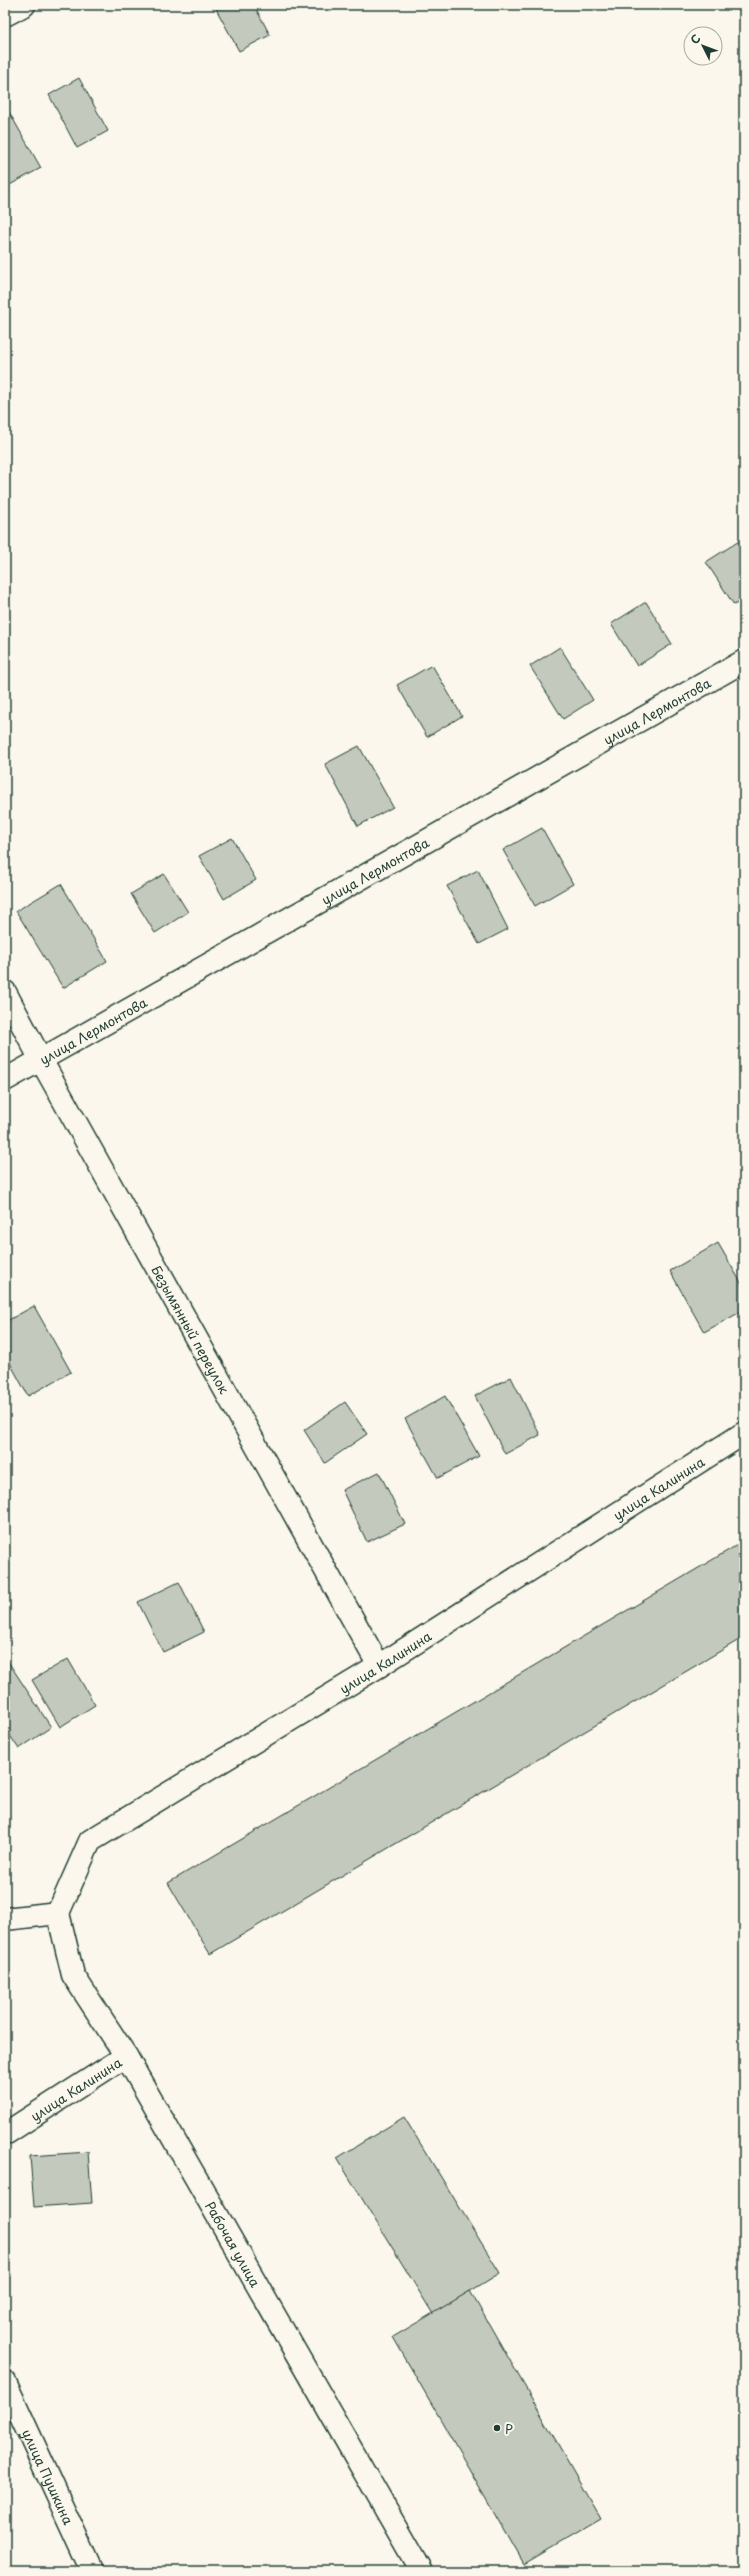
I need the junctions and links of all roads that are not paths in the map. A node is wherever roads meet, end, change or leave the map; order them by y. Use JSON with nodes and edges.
{"nodes":[{"id":1,"x":24,"y":5,"type":"edge"},
{"id":2,"x":5,"y":15,"type":"edge"},
{"id":3,"x":744,"y":661,"type":"edge"},
{"id":4,"x":5,"y":992,"type":"edge"},
{"id":5,"x":41,"y":1060,"type":"junction"},
{"id":6,"x":5,"y":1080,"type":"edge"},
{"id":7,"x":744,"y":1433,"type":"edge"},
{"id":8,"x":379,"y":1666,"type":"junction"},
{"id":9,"x":58,"y":1914,"type":"junction"},
{"id":10,"x":5,"y":1919,"type":"edge"},
{"id":11,"x":126,"y":2056,"type":"junction"},
{"id":12,"x":5,"y":2134,"type":"edge"},
{"id":13,"x":5,"y":2382,"type":"edge"},
{"id":14,"x":92,"y":2571,"type":"edge"},
{"id":15,"x":421,"y":2571,"type":"edge"}],
"edges":[{"from":1,"to":2,"type":"street"},
{"from":3,"to":5,"type":"street","name":"улица Лермонтова"},
{"from":4,"to":5,"type":"street","name":"Безымянный переулок"},
{"from":5,"to":6,"type":"street","name":"улица Лермонтова"},
{"from":5,"to":8,"type":"street","name":"Безымянный переулок"},
{"from":7,"to":8,"type":"street","name":"улица Калинина"},
{"from":8,"to":9,"type":"street","name":"улица Калинина"},
{"from":9,"to":10,"type":"street"},
{"from":9,"to":11,"type":"street","name":"Рабочая улица"},
{"from":11,"to":12,"type":"street","name":"улица Калинина"},
{"from":11,"to":15,"type":"street","name":"Рабочая улица"},
{"from":13,"to":14,"type":"street","name":"улица Пушкина"}]}
